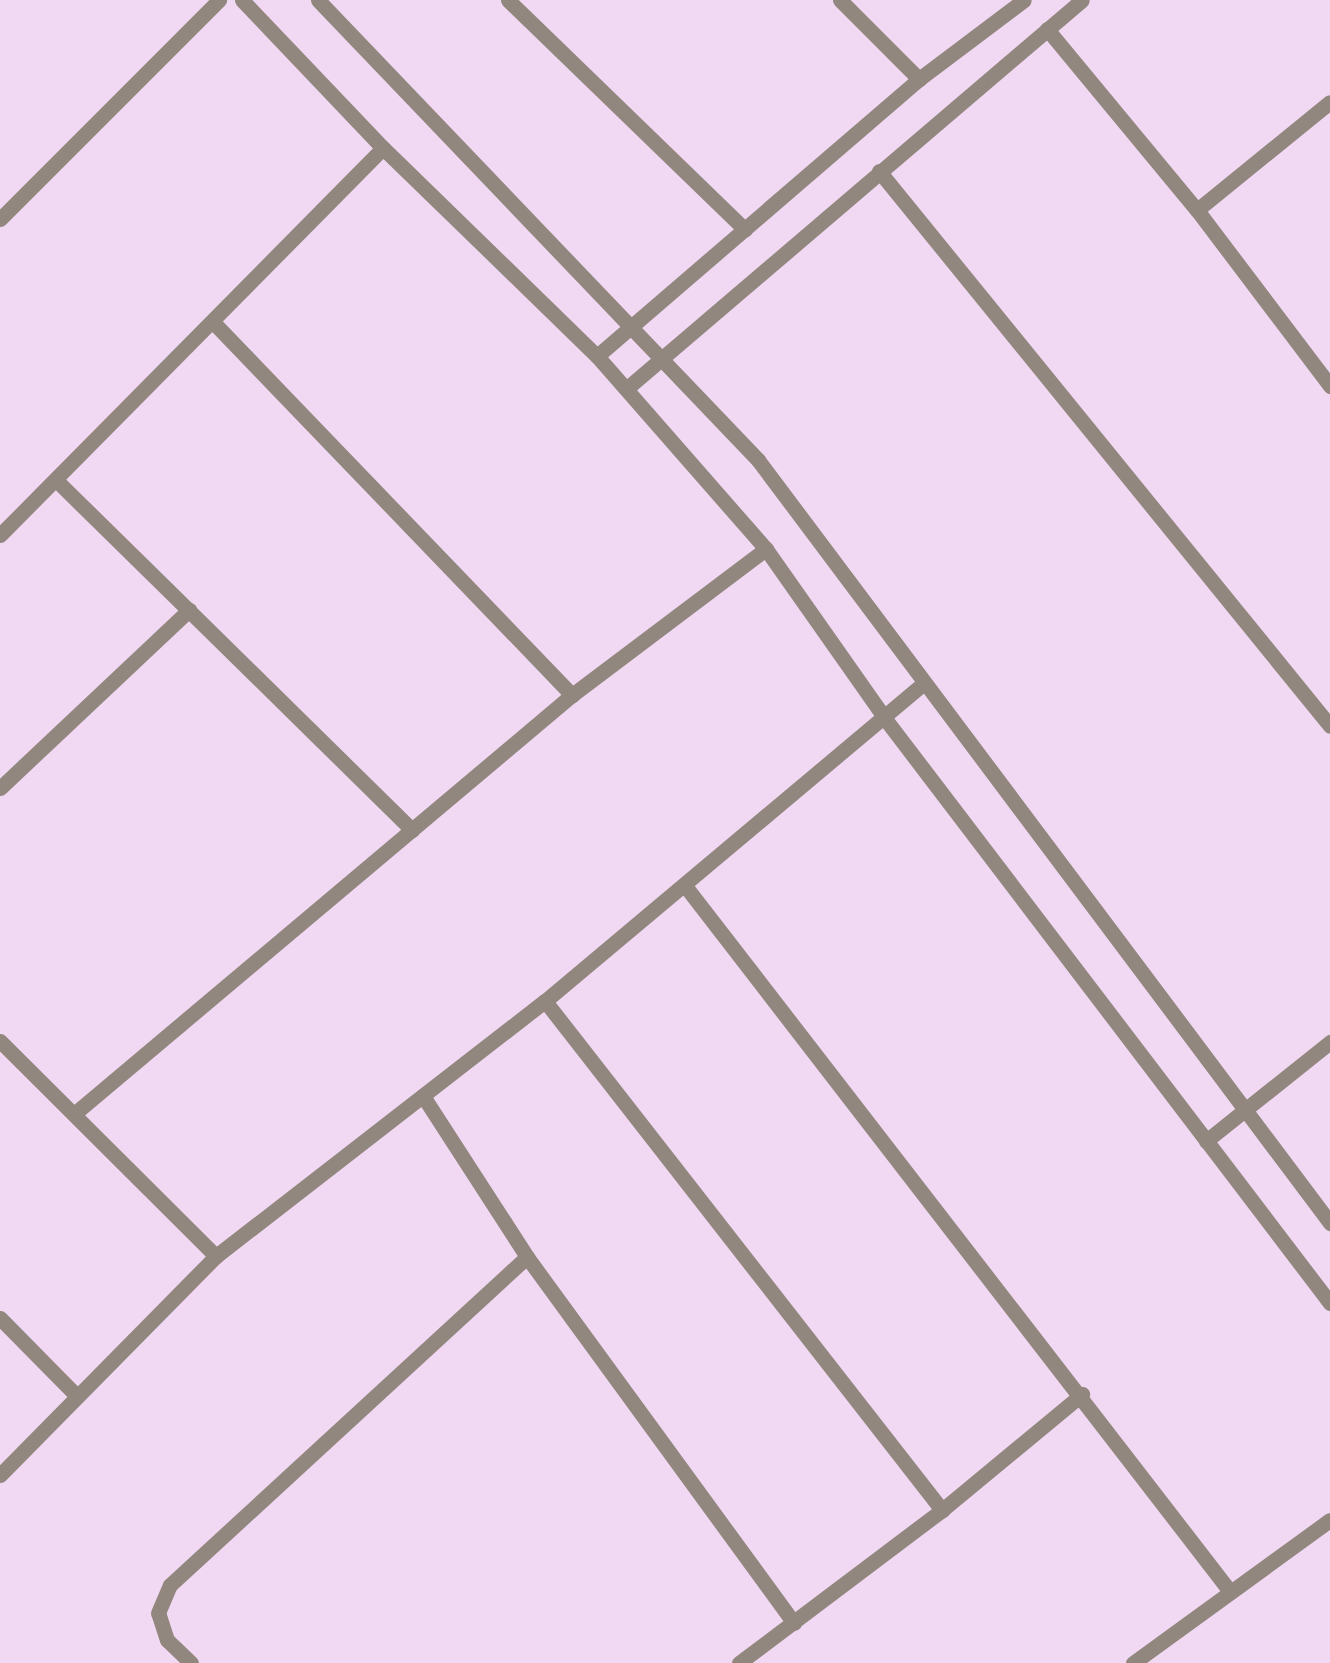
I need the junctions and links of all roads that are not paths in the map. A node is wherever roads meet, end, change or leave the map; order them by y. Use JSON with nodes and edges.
{"nodes":[{"id":1,"x":219,"y":0,"type":"edge"},
{"id":2,"x":242,"y":0,"type":"edge"},
{"id":3,"x":318,"y":0,"type":"edge"},
{"id":4,"x":508,"y":0,"type":"edge"},
{"id":5,"x":840,"y":0,"type":"edge"},
{"id":6,"x":1024,"y":0,"type":"edge"},
{"id":7,"x":1082,"y":0,"type":"edge"},
{"id":8,"x":1047,"y":29,"type":"junction"},
{"id":9,"x":919,"y":79,"type":"junction"},
{"id":10,"x":1330,"y":102,"type":"edge"},
{"id":11,"x":383,"y":147,"type":"junction"},
{"id":12,"x":879,"y":171,"type":"junction"},
{"id":13,"x":1197,"y":210,"type":"junction"},
{"id":14,"x":0,"y":219,"type":"edge"},
{"id":15,"x":745,"y":230,"type":"junction"},
{"id":16,"x":213,"y":322,"type":"junction"},
{"id":17,"x":636,"y":327,"type":"junction"},
{"id":18,"x":662,"y":354,"type":"junction"},
{"id":19,"x":597,"y":356,"type":"junction"},
{"id":20,"x":1328,"y":380,"type":"edge"},
{"id":21,"x":626,"y":389,"type":"junction"},
{"id":22,"x":57,"y":481,"type":"junction"},
{"id":23,"x":0,"y":535,"type":"edge"},
{"id":24,"x":766,"y":549,"type":"junction"},
{"id":25,"x":189,"y":610,"type":"junction"},
{"id":26,"x":924,"y":683,"type":"junction"},
{"id":27,"x":572,"y":695,"type":"junction"},
{"id":28,"x":886,"y":720,"type":"junction"},
{"id":29,"x":1330,"y":726,"type":"edge"},
{"id":30,"x":0,"y":788,"type":"edge"},
{"id":31,"x":412,"y":830,"type":"junction"},
{"id":32,"x":686,"y":887,"type":"junction"},
{"id":33,"x":545,"y":1001,"type":"junction"},
{"id":34,"x":0,"y":1041,"type":"edge"},
{"id":35,"x":1330,"y":1042,"type":"edge"},
{"id":36,"x":423,"y":1096,"type":"junction"},
{"id":37,"x":1244,"y":1113,"type":"junction"},
{"id":38,"x":74,"y":1114,"type":"junction"},
{"id":39,"x":1206,"y":1141,"type":"junction"},
{"id":40,"x":1330,"y":1223,"type":"edge"},
{"id":41,"x":216,"y":1256,"type":"junction"},
{"id":42,"x":527,"y":1257,"type":"junction"},
{"id":43,"x":1330,"y":1303,"type":"edge"},
{"id":44,"x":0,"y":1318,"type":"edge"},
{"id":45,"x":75,"y":1394,"type":"junction"},
{"id":46,"x":1082,"y":1394,"type":"junction"},
{"id":47,"x":0,"y":1475,"type":"edge"},
{"id":48,"x":942,"y":1510,"type":"junction"},
{"id":49,"x":1330,"y":1520,"type":"edge"},
{"id":50,"x":1229,"y":1590,"type":"junction"},
{"id":51,"x":794,"y":1623,"type":"junction"},
{"id":52,"x":190,"y":1663,"type":"edge"},
{"id":53,"x":739,"y":1663,"type":"edge"},
{"id":54,"x":1133,"y":1663,"type":"edge"}],
"edges":[{"from":1,"to":14,"type":"street"},
{"from":2,"to":11,"type":"street"},
{"from":3,"to":17,"type":"street"},
{"from":4,"to":15,"type":"street"},
{"from":5,"to":9,"type":"street"},
{"from":6,"to":9,"type":"street"},
{"from":7,"to":8,"type":"street"},
{"from":8,"to":12,"type":"street"},
{"from":8,"to":13,"type":"street"},
{"from":9,"to":15,"type":"street"},
{"from":10,"to":13,"type":"street"},
{"from":11,"to":16,"type":"street"},
{"from":11,"to":19,"type":"street"},
{"from":12,"to":18,"type":"street"},
{"from":12,"to":29,"type":"street"},
{"from":13,"to":20,"type":"street"},
{"from":15,"to":17,"type":"street"},
{"from":16,"to":22,"type":"street"},
{"from":16,"to":27,"type":"street"},
{"from":17,"to":18,"type":"street"},
{"from":17,"to":19,"type":"street"},
{"from":18,"to":21,"type":"street"},
{"from":18,"to":26,"type":"street"},
{"from":19,"to":21,"type":"street"},
{"from":21,"to":24,"type":"street"},
{"from":22,"to":23,"type":"street"},
{"from":22,"to":25,"type":"street"},
{"from":24,"to":27,"type":"street"},
{"from":24,"to":28,"type":"street"},
{"from":25,"to":30,"type":"street"},
{"from":25,"to":31,"type":"street"},
{"from":26,"to":28,"type":"street"},
{"from":26,"to":37,"type":"street"},
{"from":27,"to":31,"type":"street"},
{"from":28,"to":32,"type":"street"},
{"from":28,"to":39,"type":"street"},
{"from":31,"to":38,"type":"street"},
{"from":32,"to":33,"type":"street"},
{"from":32,"to":46,"type":"street"},
{"from":33,"to":36,"type":"street"},
{"from":33,"to":48,"type":"street"},
{"from":34,"to":38,"type":"street"},
{"from":35,"to":37,"type":"street"},
{"from":36,"to":41,"type":"street"},
{"from":36,"to":42,"type":"street"},
{"from":37,"to":39,"type":"street"},
{"from":37,"to":40,"type":"street"},
{"from":38,"to":41,"type":"street"},
{"from":39,"to":43,"type":"street"},
{"from":41,"to":45,"type":"street"},
{"from":42,"to":51,"type":"street"},
{"from":42,"to":52,"type":"street"},
{"from":44,"to":45,"type":"street"},
{"from":45,"to":47,"type":"street"},
{"from":46,"to":48,"type":"street"},
{"from":46,"to":50,"type":"street"},
{"from":48,"to":51,"type":"street"},
{"from":49,"to":50,"type":"street"},
{"from":50,"to":54,"type":"street"},
{"from":51,"to":53,"type":"street"}]}
